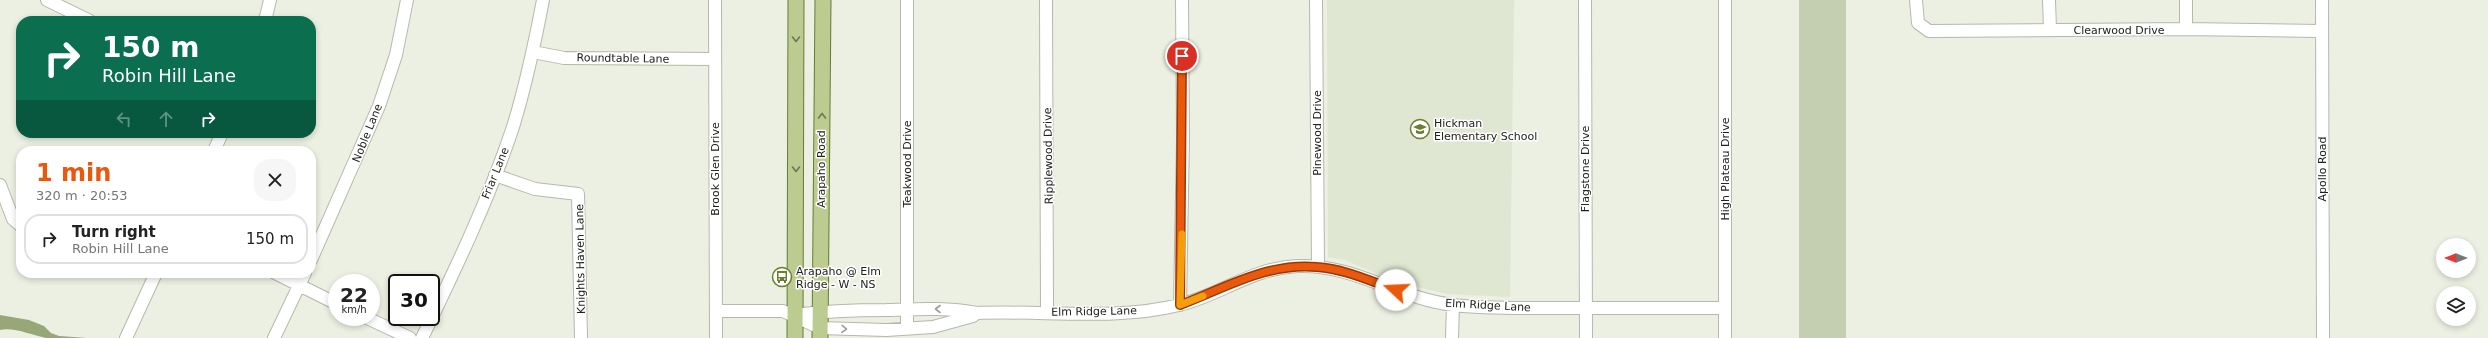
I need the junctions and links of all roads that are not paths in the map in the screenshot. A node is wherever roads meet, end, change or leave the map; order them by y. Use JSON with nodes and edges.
{"nodes":[{"id":1,"x":47,"y":0,"type":"edge"},
{"id":2,"x":270,"y":0,"type":"edge"},
{"id":3,"x":407,"y":0,"type":"edge"},
{"id":4,"x":543,"y":0,"type":"edge"},
{"id":5,"x":715,"y":0,"type":"edge"},
{"id":6,"x":796,"y":0,"type":"edge"},
{"id":7,"x":823,"y":0,"type":"edge"},
{"id":8,"x":907,"y":0,"type":"edge"},
{"id":9,"x":1046,"y":0,"type":"edge"},
{"id":10,"x":1182,"y":0,"type":"edge"},
{"id":11,"x":1316,"y":0,"type":"edge"},
{"id":12,"x":1585,"y":0,"type":"edge"},
{"id":13,"x":1725,"y":0,"type":"edge"},
{"id":14,"x":1916,"y":0,"type":"edge"},
{"id":15,"x":2050,"y":0,"type":"edge"},
{"id":16,"x":2186,"y":0,"type":"edge"},
{"id":17,"x":2322,"y":0,"type":"edge"},
{"id":18,"x":80,"y":16,"type":"edge"},
{"id":19,"x":266,"y":16,"type":"edge"},
{"id":20,"x":2186,"y":29,"type":"junction"},
{"id":21,"x":2050,"y":30,"type":"junction"},
{"id":22,"x":2322,"y":32,"type":"junction"},
{"id":23,"x":533,"y":52,"type":"junction"},
{"id":24,"x":715,"y":59,"type":"junction"},
{"id":25,"x":495,"y":175,"type":"junction"},
{"id":26,"x":0,"y":185,"type":"edge"},
{"id":27,"x":16,"y":222,"type":"edge"},
{"id":28,"x":316,"y":249,"type":"edge"},
{"id":29,"x":1318,"y":267,"type":"junction"},
{"id":30,"x":150,"y":278,"type":"edge"},
{"id":31,"x":284,"y":278,"type":"edge"},
{"id":32,"x":303,"y":278,"type":"edge"},
{"id":33,"x":299,"y":286,"type":"junction"},
{"id":34,"x":328,"y":300,"type":"edge"},
{"id":35,"x":1180,"y":305,"type":"junction"},
{"id":36,"x":1453,"y":305,"type":"junction"},
{"id":37,"x":1586,"y":308,"type":"junction"},
{"id":38,"x":1725,"y":308,"type":"junction"},
{"id":39,"x":907,"y":309,"type":"junction"},
{"id":40,"x":716,"y":311,"type":"junction"},
{"id":41,"x":820,"y":311,"type":"junction"},
{"id":42,"x":977,"y":312,"type":"junction"},
{"id":43,"x":1047,"y":312,"type":"junction"},
{"id":44,"x":795,"y":315,"type":"junction"},
{"id":45,"x":380,"y":324,"type":"edge"},
{"id":46,"x":907,"y":329,"type":"junction"},
{"id":47,"x":820,"y":333,"type":"edge"},
{"id":48,"x":126,"y":338,"type":"edge"},
{"id":49,"x":274,"y":338,"type":"edge"},
{"id":50,"x":410,"y":338,"type":"edge"},
{"id":51,"x":422,"y":338,"type":"edge"},
{"id":52,"x":581,"y":338,"type":"edge"},
{"id":53,"x":716,"y":338,"type":"edge"},
{"id":54,"x":795,"y":338,"type":"edge"},
{"id":55,"x":1452,"y":338,"type":"edge"},
{"id":56,"x":1586,"y":338,"type":"edge"},
{"id":57,"x":1725,"y":338,"type":"edge"},
{"id":58,"x":2323,"y":338,"type":"edge"}],
"edges":[{"from":1,"to":18,"type":"street"},
{"from":2,"to":19,"type":"street"},
{"from":3,"to":28,"type":"street","name":"Noble Lane"},
{"from":4,"to":23,"type":"street","name":"Friar Lane"},
{"from":5,"to":24,"type":"street","name":"Brook Glen Drive"},
{"from":6,"to":44,"type":"main road","one_way":true},
{"from":41,"to":7,"type":"main road","name":"Arapaho Road","one_way":true},
{"from":8,"to":39,"type":"street","name":"Teakwood Drive"},
{"from":9,"to":43,"type":"street","name":"Ripplewood Drive"},
{"from":10,"to":35,"type":"street"},
{"from":11,"to":29,"type":"street","name":"Pinewood Drive"},
{"from":12,"to":37,"type":"street","name":"Flagstone Drive"},
{"from":13,"to":38,"type":"street","name":"High Plateau Drive"},
{"from":14,"to":21,"type":"street","name":"Clearwood Drive"},
{"from":15,"to":21,"type":"street"},
{"from":16,"to":20,"type":"street"},
{"from":17,"to":22,"type":"street","name":"Apollo Road"},
{"from":20,"to":21,"type":"street","name":"Clearwood Drive"},
{"from":20,"to":22,"type":"street","name":"Clearwood Drive"},
{"from":22,"to":58,"type":"street","name":"Apollo Road"},
{"from":23,"to":24,"type":"street","name":"Roundtable Lane"},
{"from":23,"to":25,"type":"street","name":"Friar Lane"},
{"from":24,"to":40,"type":"street","name":"Brook Glen Drive"},
{"from":25,"to":51,"type":"street","name":"Friar Lane"},
{"from":25,"to":52,"type":"street","name":"Knights Haven Lane"},
{"from":26,"to":27,"type":"street"},
{"from":29,"to":35,"type":"street","name":"Elm Ridge Lane"},
{"from":29,"to":36,"type":"street","name":"Elm Ridge Lane"},
{"from":30,"to":48,"type":"street"},
{"from":31,"to":33,"type":"street"},
{"from":32,"to":33,"type":"street"},
{"from":33,"to":34,"type":"street"},
{"from":33,"to":49,"type":"street"},
{"from":35,"to":43,"type":"street","name":"Elm Ridge Lane"},
{"from":36,"to":37,"type":"street","name":"Elm Ridge Lane"},
{"from":36,"to":55,"type":"street"},
{"from":37,"to":38,"type":"street","name":"Elm Ridge Lane"},
{"from":37,"to":56,"type":"street","name":"Flagstone Drive"},
{"from":38,"to":57,"type":"street","name":"High Plateau Drive"},
{"from":39,"to":41,"type":"street","name":"Elm Ridge Lane"},
{"from":42,"to":39,"type":"street","name":"Elm Ridge Lane","one_way":true},
{"from":39,"to":46,"type":"street","name":"Teakwood Drive"},
{"from":40,"to":44,"type":"street","name":"Elm Ridge Lane"},
{"from":40,"to":53,"type":"street","name":"Brook Glen Drive"},
{"from":41,"to":44,"type":"street","name":"Elm Ridge Lane"},
{"from":41,"to":47,"type":"main road","name":"Arapaho Road"},
{"from":42,"to":43,"type":"street","name":"Elm Ridge Lane"},
{"from":42,"to":46,"type":"street","name":"Elm Ridge Lane"},
{"from":44,"to":47,"type":"street","name":"Elm Ridge Lane"},
{"from":44,"to":54,"type":"main road"},
{"from":45,"to":50,"type":"street"},
{"from":47,"to":46,"type":"street","name":"Elm Ridge Lane","one_way":true}]}
